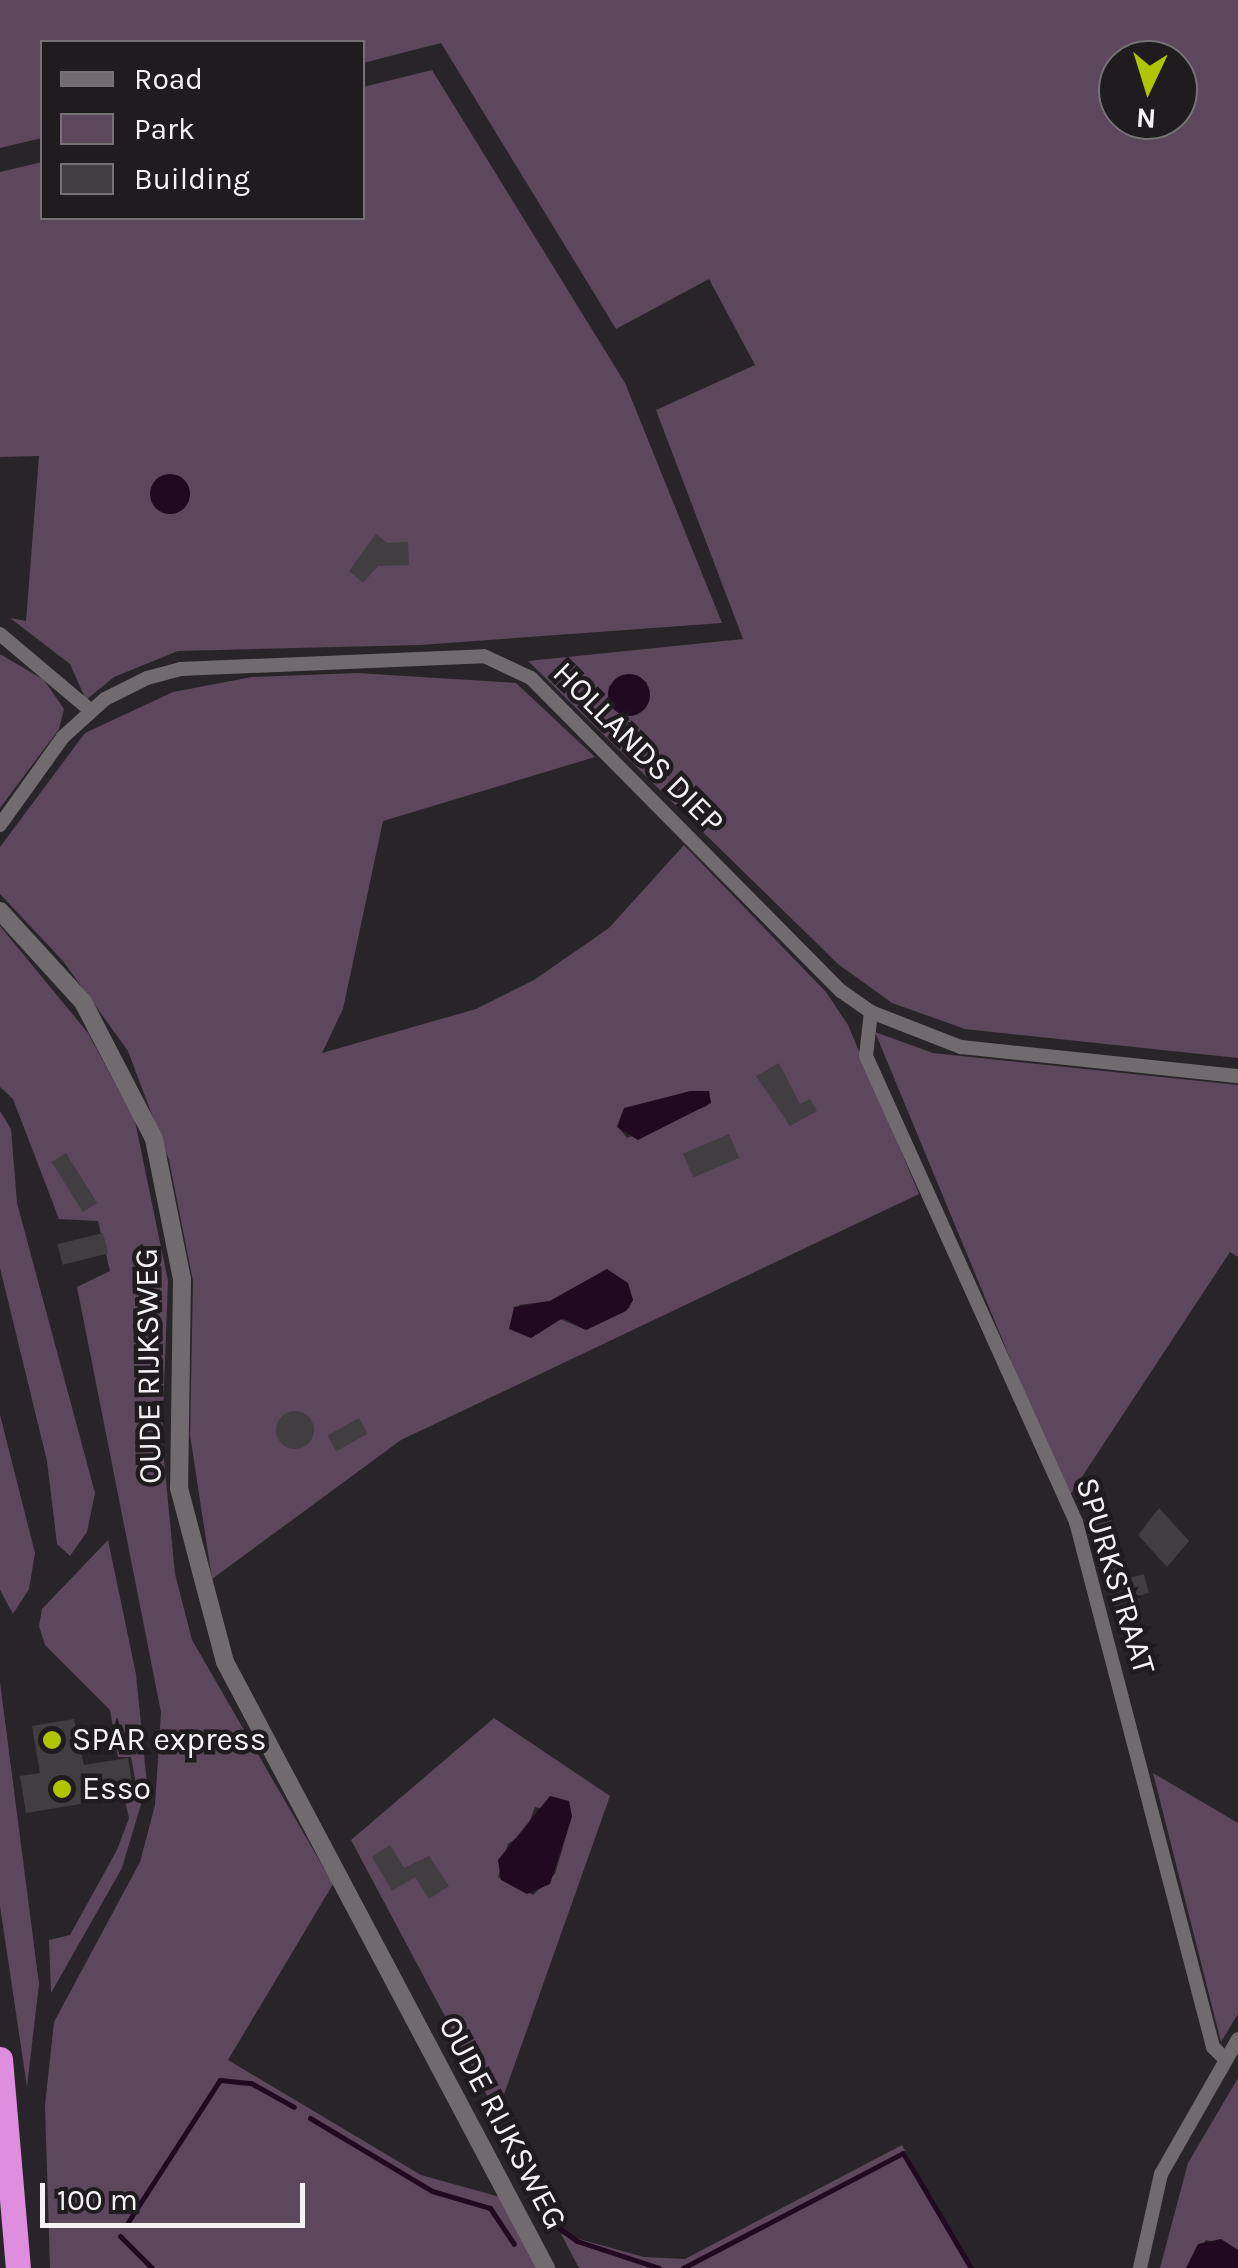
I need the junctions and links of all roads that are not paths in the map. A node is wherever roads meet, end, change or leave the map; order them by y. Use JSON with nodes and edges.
{"nodes":[{"id":1,"x":0,"y":634,"type":"edge"},
{"id":2,"x":90,"y":710,"type":"junction"},
{"id":3,"x":0,"y":825,"type":"edge"},
{"id":4,"x":0,"y":912,"type":"edge"},
{"id":5,"x":872,"y":1012,"type":"junction"},
{"id":6,"x":1238,"y":1076,"type":"edge"},
{"id":7,"x":1238,"y":2039,"type":"edge"},
{"id":8,"x":0,"y":2059,"type":"edge"},
{"id":9,"x":1226,"y":2060,"type":"junction"},
{"id":10,"x":18,"y":2268,"type":"edge"},
{"id":11,"x":546,"y":2268,"type":"edge"},
{"id":12,"x":1140,"y":2268,"type":"edge"}],
"edges":[{"from":1,"to":2,"type":"street"},
{"from":2,"to":3,"type":"street","name":"HOLLANDS DIEP"},
{"from":2,"to":5,"type":"street","name":"HOLLANDS DIEP"},
{"from":4,"to":11,"type":"street","name":"OUDE RIJKSWEG"},
{"from":5,"to":6,"type":"street","name":"HOLLANDS DIEP"},
{"from":5,"to":9,"type":"street","name":"SPURKSTRAAT"},
{"from":7,"to":9,"type":"street"},
{"from":8,"to":10,"type":"highway"},
{"from":9,"to":12,"type":"street"}]}
